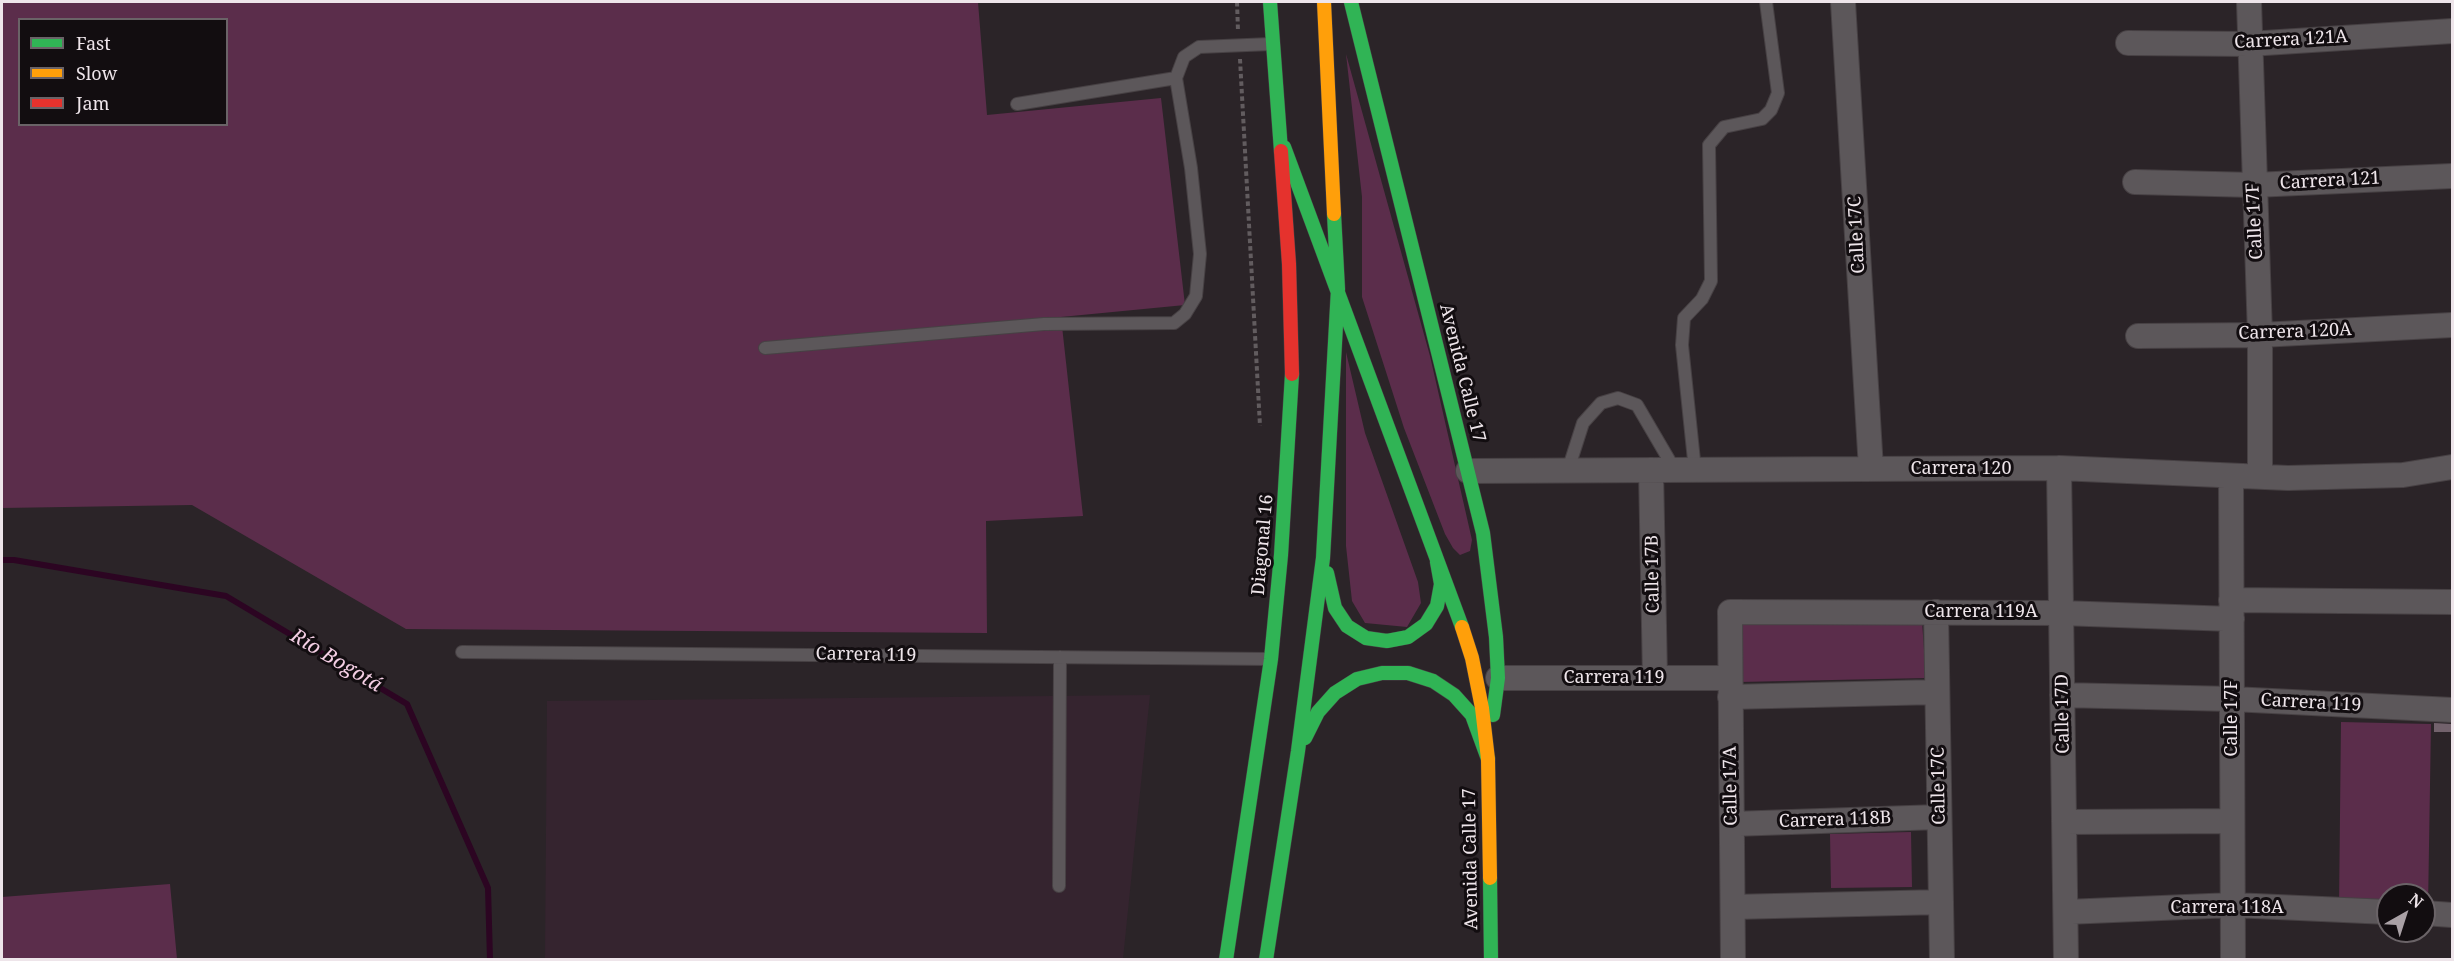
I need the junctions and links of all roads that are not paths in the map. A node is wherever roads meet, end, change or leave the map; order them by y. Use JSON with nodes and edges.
{"nodes":[{"id":1,"x":1270,"y":2,"type":"edge"},
{"id":2,"x":1324,"y":2,"type":"edge"},
{"id":3,"x":1766,"y":2,"type":"edge"},
{"id":4,"x":1843,"y":2,"type":"edge"},
{"id":5,"x":2249,"y":2,"type":"edge"},
{"id":6,"x":1356,"y":6,"type":"edge"},
{"id":7,"x":2452,"y":31,"type":"edge"},
{"id":8,"x":2128,"y":43,"type":"dead end"},
{"id":9,"x":1271,"y":44,"type":"junction"},
{"id":10,"x":2249,"y":44,"type":"junction"},
{"id":11,"x":1176,"y":78,"type":"junction"},
{"id":12,"x":1017,"y":104,"type":"dead end"},
{"id":13,"x":1278,"y":131,"type":"junction"},
{"id":14,"x":2452,"y":176,"type":"edge"},
{"id":15,"x":2135,"y":182,"type":"dead end"},
{"id":16,"x":2254,"y":185,"type":"junction"},
{"id":17,"x":1338,"y":289,"type":"junction"},
{"id":18,"x":2452,"y":326,"type":"edge"},
{"id":19,"x":2260,"y":335,"type":"junction"},
{"id":20,"x":2138,"y":336,"type":"dead end"},
{"id":21,"x":765,"y":348,"type":"dead end"},
{"id":22,"x":2452,"y":467,"type":"edge"},
{"id":23,"x":2059,"y":468,"type":"junction"},
{"id":24,"x":1871,"y":469,"type":"junction"},
{"id":25,"x":1674,"y":470,"type":"junction"},
{"id":26,"x":1468,"y":471,"type":"junction"},
{"id":27,"x":1568,"y":471,"type":"junction"},
{"id":28,"x":2260,"y":476,"type":"junction"},
{"id":29,"x":2231,"y":477,"type":"junction"},
{"id":30,"x":1486,"y":552,"type":"junction"},
{"id":31,"x":1323,"y":558,"type":"junction"},
{"id":32,"x":1437,"y":562,"type":"junction"},
{"id":33,"x":2452,"y":602,"type":"edge"},
{"id":34,"x":2231,"y":610,"type":"junction"},
{"id":35,"x":1730,"y":612,"type":"joint"},
{"id":36,"x":1936,"y":612,"type":"junction"},
{"id":37,"x":2061,"y":613,"type":"junction"},
{"id":38,"x":462,"y":652,"type":"dead end"},
{"id":39,"x":1060,"y":657,"type":"junction"},
{"id":40,"x":1270,"y":659,"type":"junction"},
{"id":41,"x":1498,"y":678,"type":"junction"},
{"id":42,"x":1655,"y":678,"type":"junction"},
{"id":43,"x":1730,"y":687,"type":"junction"},
{"id":44,"x":1937,"y":692,"type":"junction"},
{"id":45,"x":2062,"y":695,"type":"junction"},
{"id":46,"x":2232,"y":699,"type":"junction"},
{"id":47,"x":2452,"y":710,"type":"edge"},
{"id":48,"x":1298,"y":750,"type":"junction"},
{"id":49,"x":1488,"y":759,"type":"junction"},
{"id":50,"x":1939,"y":817,"type":"junction"},
{"id":51,"x":2232,"y":821,"type":"junction"},
{"id":52,"x":2064,"y":822,"type":"junction"},
{"id":53,"x":1732,"y":824,"type":"junction"},
{"id":54,"x":1059,"y":886,"type":"dead end"},
{"id":55,"x":1941,"y":902,"type":"junction"},
{"id":56,"x":2233,"y":905,"type":"junction"},
{"id":57,"x":1733,"y":907,"type":"junction"},
{"id":58,"x":2376,"y":911,"type":"edge"},
{"id":59,"x":2066,"y":912,"type":"junction"},
{"id":60,"x":2436,"y":914,"type":"edge"},
{"id":61,"x":2452,"y":915,"type":"edge"},
{"id":62,"x":1227,"y":960,"type":"edge"},
{"id":63,"x":1266,"y":960,"type":"edge"},
{"id":64,"x":1491,"y":960,"type":"edge"},
{"id":65,"x":1733,"y":960,"type":"edge"},
{"id":66,"x":1942,"y":960,"type":"edge"},
{"id":67,"x":2066,"y":960,"type":"edge"},
{"id":68,"x":2233,"y":960,"type":"edge"}],
"edges":[{"from":1,"to":9,"type":"main road","name":"Avenida Calle 17"},
{"from":2,"to":17,"type":"main road","name":"Avenida Calle 17"},
{"from":3,"to":25,"type":"lane"},
{"from":4,"to":24,"type":"street","name":"Calle 17C"},
{"from":5,"to":10,"type":"street","name":"Calle 17F"},
{"from":6,"to":26,"type":"main road","name":"Avenida Calle 17"},
{"from":7,"to":10,"type":"street","name":"Carrera 121A"},
{"from":8,"to":10,"type":"street","name":"Carrera 121A"},
{"from":9,"to":11,"type":"lane"},
{"from":9,"to":13,"type":"main road","name":"Avenida Calle 17"},
{"from":10,"to":16,"type":"street","name":"Calle 17F"},
{"from":11,"to":12,"type":"lane"},
{"from":11,"to":21,"type":"lane"},
{"from":13,"to":17,"type":"main road","name":"Avenida Calle 17"},
{"from":13,"to":40,"type":"main road","name":"Diagonal 16"},
{"from":14,"to":16,"type":"street","name":"Carrera 121"},
{"from":15,"to":16,"type":"street","name":"Carrera 121"},
{"from":16,"to":19,"type":"street","name":"Calle 17F"},
{"from":17,"to":31,"type":"main road"},
{"from":17,"to":32,"type":"main road","name":"Avenida Calle 17"},
{"from":18,"to":19,"type":"street","name":"Carrera 120A"},
{"from":19,"to":20,"type":"street","name":"Carrera 120A"},
{"from":19,"to":28,"type":"street","name":"Calle 17F"},
{"from":22,"to":28,"type":"street","name":"Carrera 120"},
{"from":23,"to":24,"type":"street","name":"Carrera 120"},
{"from":23,"to":29,"type":"street","name":"Carrera 120"},
{"from":23,"to":37,"type":"street","name":"Calle 17D"},
{"from":24,"to":25,"type":"street","name":"Carrera 120"},
{"from":25,"to":27,"type":"street","name":"Carrera 120"},
{"from":25,"to":27,"type":"lane"},
{"from":25,"to":42,"type":"street","name":"Calle 17B"},
{"from":26,"to":27,"type":"street","name":"Carrera 120"},
{"from":26,"to":30,"type":"main road","name":"Avenida Calle 17"},
{"from":28,"to":29,"type":"street","name":"Carrera 120"},
{"from":29,"to":34,"type":"street","name":"Calle 17F"},
{"from":30,"to":32,"type":"main road"},
{"from":30,"to":41,"type":"main road","name":"Avenida Calle 17"},
{"from":31,"to":32,"type":"main road"},
{"from":31,"to":48,"type":"main road"},
{"from":32,"to":49,"type":"main road","name":"Avenida Calle 17"},
{"from":33,"to":34,"type":"street","name":"Carrera 119A"},
{"from":34,"to":37,"type":"street","name":"Carrera 119A"},
{"from":34,"to":46,"type":"street","name":"Calle 17F"},
{"from":35,"to":36,"type":"street","name":"Carrera 119A"},
{"from":35,"to":43,"type":"street","name":"Calle 17A"},
{"from":36,"to":37,"type":"street","name":"Carrera 119A"},
{"from":36,"to":44,"type":"street","name":"Calle 17C"},
{"from":37,"to":45,"type":"street","name":"Calle 17D"},
{"from":38,"to":39,"type":"lane","name":"Carrera 119"},
{"from":39,"to":40,"type":"lane","name":"Carrera 119"},
{"from":39,"to":54,"type":"lane"},
{"from":40,"to":62,"type":"main road","name":"Diagonal 16"},
{"from":41,"to":42,"type":"street","name":"Carrera 119"},
{"from":41,"to":49,"type":"main road","name":"Avenida Calle 17"},
{"from":42,"to":43,"type":"street","name":"Carrera 119"},
{"from":43,"to":44,"type":"street","name":"Carrera 119"},
{"from":43,"to":53,"type":"street","name":"Calle 17A"},
{"from":44,"to":50,"type":"street","name":"Calle 17C"},
{"from":45,"to":46,"type":"street","name":"Carrera 119"},
{"from":45,"to":52,"type":"street","name":"Calle 17D"},
{"from":46,"to":47,"type":"street","name":"Carrera 119"},
{"from":46,"to":51,"type":"street","name":"Calle 17F"},
{"from":48,"to":49,"type":"main road"},
{"from":48,"to":63,"type":"main road"},
{"from":49,"to":64,"type":"main road","name":"Avenida Calle 17"},
{"from":50,"to":53,"type":"street","name":"Carrera 118B"},
{"from":50,"to":55,"type":"street","name":"Calle 17C"},
{"from":51,"to":52,"type":"street"},
{"from":51,"to":56,"type":"street","name":"Calle 17F"},
{"from":52,"to":59,"type":"street","name":"Calle 17D"},
{"from":53,"to":57,"type":"street","name":"Calle 17A"},
{"from":55,"to":57,"type":"street"},
{"from":55,"to":66,"type":"street","name":"Calle 17C"},
{"from":56,"to":58,"type":"street","name":"Carrera 118A"},
{"from":56,"to":59,"type":"street","name":"Carrera 118A"},
{"from":56,"to":68,"type":"street","name":"Calle 17F"},
{"from":57,"to":65,"type":"street","name":"Calle 17A"},
{"from":59,"to":67,"type":"street","name":"Calle 17D"},
{"from":60,"to":61,"type":"street"}]}
